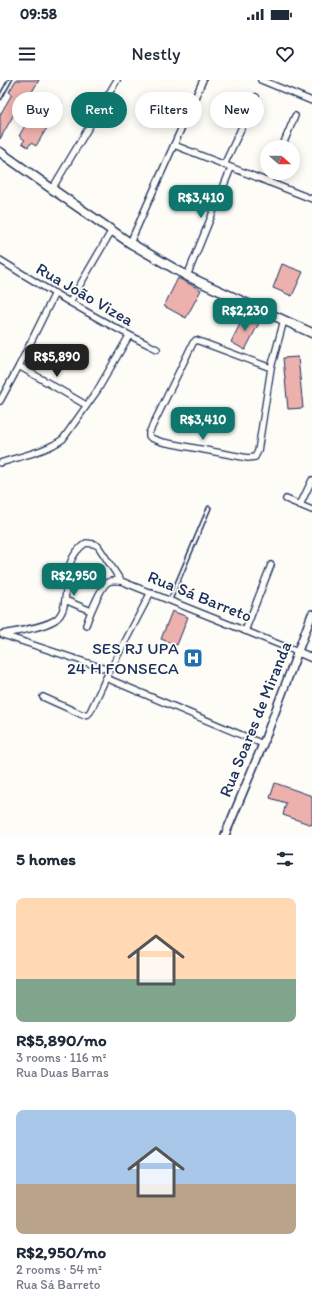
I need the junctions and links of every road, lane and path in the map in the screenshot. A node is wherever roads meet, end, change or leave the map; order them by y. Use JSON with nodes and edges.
{"nodes":[{"id":1,"x":10,"y":80,"type":"edge"},
{"id":2,"x":117,"y":80,"type":"edge"},
{"id":3,"x":203,"y":80,"type":"edge"},
{"id":4,"x":261,"y":80,"type":"edge"},
{"id":5,"x":0,"y":98,"type":"edge"},
{"id":6,"x":312,"y":101,"type":"edge"},
{"id":7,"x":294,"y":116,"type":"dead end"},
{"id":8,"x":241,"y":128,"type":"edge"},
{"id":9,"x":285,"y":140,"type":"edge"},
{"id":10,"x":174,"y":145,"type":"junction"},
{"id":11,"x":0,"y":152,"type":"edge"},
{"id":12,"x":224,"y":165,"type":"junction"},
{"id":13,"x":230,"y":168,"type":"junction"},
{"id":14,"x":268,"y":182,"type":"joint"},
{"id":15,"x":52,"y":189,"type":"junction"},
{"id":16,"x":312,"y":199,"type":"edge"},
{"id":17,"x":112,"y":230,"type":"junction"},
{"id":18,"x":130,"y":243,"type":"junction"},
{"id":19,"x":0,"y":260,"type":"edge"},
{"id":20,"x":188,"y":276,"type":"junction"},
{"id":21,"x":54,"y":293,"type":"junction"},
{"id":22,"x":70,"y":302,"type":"junction"},
{"id":23,"x":284,"y":320,"type":"junction"},
{"id":24,"x":312,"y":333,"type":"edge"},
{"id":25,"x":129,"y":336,"type":"junction"},
{"id":26,"x":157,"y":349,"type":"dead end"},
{"id":27,"x":19,"y":366,"type":"junction"},
{"id":28,"x":271,"y":368,"type":"junction"},
{"id":29,"x":0,"y":401,"type":"edge"},
{"id":30,"x":86,"y":405,"type":"junction"},
{"id":31,"x":0,"y":463,"type":"edge"},
{"id":32,"x":312,"y":480,"type":"edge"},
{"id":33,"x":286,"y":499,"type":"dead end"},
{"id":34,"x":300,"y":505,"type":"junction"},
{"id":35,"x":209,"y":508,"type":"dead end"},
{"id":36,"x":312,"y":510,"type":"edge"},
{"id":37,"x":271,"y":565,"type":"dead end"},
{"id":38,"x":121,"y":581,"type":"junction"},
{"id":39,"x":151,"y":592,"type":"junction"},
{"id":40,"x":65,"y":600,"type":"junction"},
{"id":41,"x":170,"y":600,"type":"junction"},
{"id":42,"x":91,"y":611,"type":"junction"},
{"id":43,"x":312,"y":614,"type":"edge"},
{"id":44,"x":86,"y":625,"type":"dead end"},
{"id":45,"x":245,"y":631,"type":"junction"},
{"id":46,"x":1,"y":634,"type":"edge"},
{"id":47,"x":298,"y":652,"type":"junction"},
{"id":48,"x":312,"y":658,"type":"edge"},
{"id":49,"x":110,"y":670,"type":"junction"},
{"id":50,"x":106,"y":678,"type":"junction"},
{"id":51,"x":43,"y":697,"type":"dead end"},
{"id":52,"x":263,"y":744,"type":"junction"},
{"id":53,"x":225,"y":835,"type":"edge"}],
"edges":[{"from":1,"to":5,"type":"lane"},
{"from":2,"to":15,"type":"street"},
{"from":3,"to":10,"type":"street"},
{"from":4,"to":6,"type":"street"},
{"from":7,"to":9,"type":"street"},
{"from":8,"to":12,"type":"street"},
{"from":10,"to":12,"type":"street"},
{"from":10,"to":18,"type":"street"},
{"from":11,"to":15,"type":"main road"},
{"from":12,"to":13,"type":"street"},
{"from":13,"to":14,"type":"street"},
{"from":13,"to":20,"type":"street"},
{"from":14,"to":16,"type":"street"},
{"from":15,"to":17,"type":"main road"},
{"from":17,"to":18,"type":"main road"},
{"from":17,"to":22,"type":"street"},
{"from":18,"to":20,"type":"main road"},
{"from":19,"to":21,"type":"street","name":"Rua João Vizea"},
{"from":20,"to":23,"type":"main road"},
{"from":21,"to":22,"type":"street","name":"Rua João Vizea"},
{"from":21,"to":27,"type":"street"},
{"from":22,"to":25,"type":"street","name":"Rua João Vizea"},
{"from":23,"to":24,"type":"main road"},
{"from":23,"to":28,"type":"street"},
{"from":25,"to":26,"type":"street","name":"Rua João Vizea"},
{"from":25,"to":30,"type":"street"},
{"from":27,"to":29,"type":"street"},
{"from":27,"to":30,"type":"street"},
{"from":28,"to":28,"type":"street"},
{"from":30,"to":31,"type":"street"},
{"from":32,"to":34,"type":"street"},
{"from":33,"to":34,"type":"street"},
{"from":34,"to":36,"type":"street"},
{"from":35,"to":41,"type":"lane"},
{"from":37,"to":45,"type":"street"},
{"from":38,"to":39,"type":"street","name":"Rua Sá Barreto"},
{"from":38,"to":40,"type":"street"},
{"from":38,"to":42,"type":"street","name":"Rua Sá Barreto"},
{"from":39,"to":41,"type":"street","name":"Rua Sá Barreto"},
{"from":39,"to":49,"type":"street"},
{"from":40,"to":42,"type":"street"},
{"from":40,"to":46,"type":"street"},
{"from":41,"to":45,"type":"street","name":"Rua Sá Barreto"},
{"from":42,"to":44,"type":"street","name":"Rua Sá Barreto"},
{"from":43,"to":47,"type":"street","name":"Rua Soares de Miranda"},
{"from":45,"to":47,"type":"street","name":"Rua Sá Barreto"},
{"from":46,"to":49,"type":"street"},
{"from":47,"to":48,"type":"street","name":"Rua Sá Barreto"},
{"from":47,"to":52,"type":"street","name":"Rua Soares de Miranda"},
{"from":49,"to":50,"type":"street"},
{"from":50,"to":51,"type":"street"},
{"from":50,"to":52,"type":"street"},
{"from":52,"to":53,"type":"street","name":"Rua Soares de Miranda"}]}
